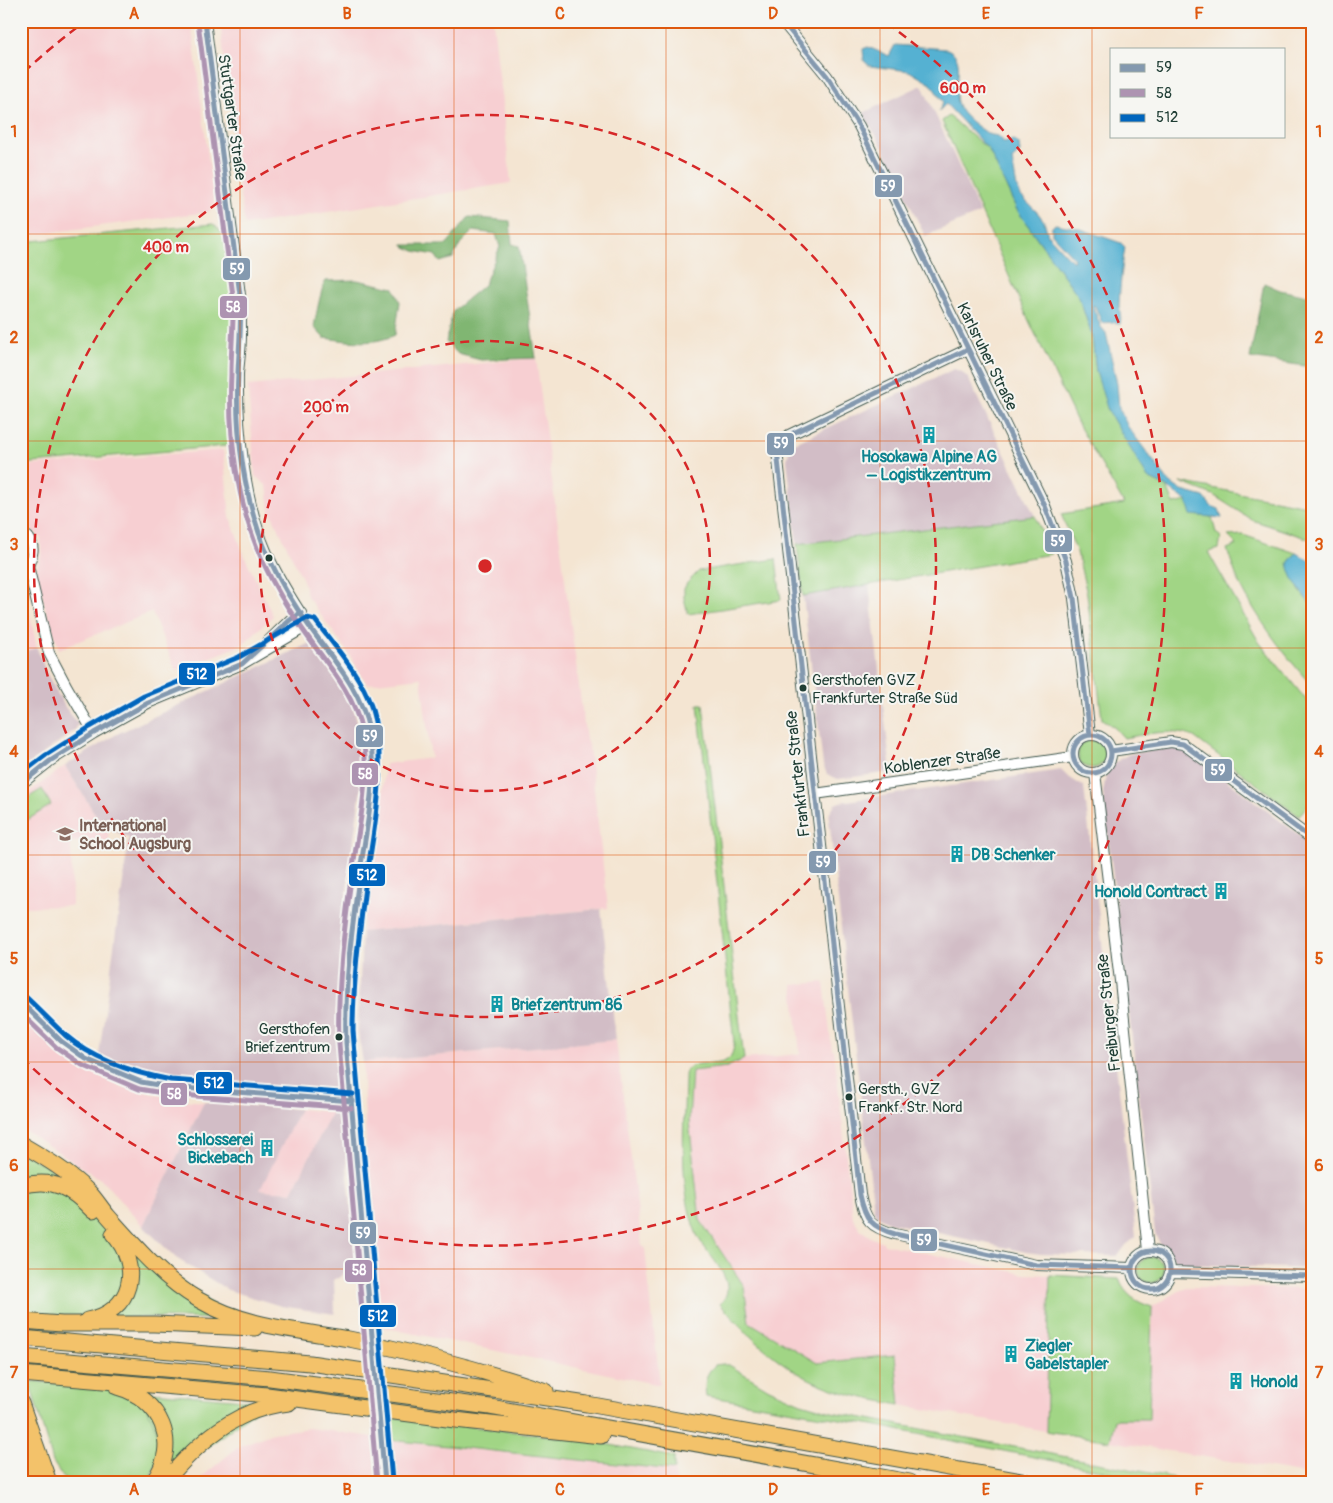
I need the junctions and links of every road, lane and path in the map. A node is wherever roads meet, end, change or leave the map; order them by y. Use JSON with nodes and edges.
{"nodes":[{"id":1,"x":206,"y":21,"type":"edge"},
{"id":2,"x":782,"y":21,"type":"edge"},
{"id":3,"x":968,"y":349,"type":"junction"},
{"id":4,"x":21,"y":536,"type":"edge"},
{"id":5,"x":24,"y":564,"type":"edge"},
{"id":6,"x":301,"y":613,"type":"junction"},
{"id":7,"x":309,"y":625,"type":"junction"},
{"id":8,"x":242,"y":664,"type":"junction"},
{"id":9,"x":94,"y":733,"type":"junction"},
{"id":10,"x":1090,"y":735,"type":"junction"},
{"id":11,"x":1111,"y":750,"type":"junction"},
{"id":12,"x":1073,"y":757,"type":"junction"},
{"id":13,"x":1095,"y":772,"type":"junction"},
{"id":14,"x":21,"y":784,"type":"edge"},
{"id":15,"x":815,"y":794,"type":"junction"},
{"id":16,"x":1312,"y":839,"type":"edge"},
{"id":17,"x":21,"y":1002,"type":"edge"},
{"id":18,"x":352,"y":1102,"type":"junction"},
{"id":19,"x":21,"y":1144,"type":"edge"},
{"id":20,"x":21,"y":1186,"type":"edge"},
{"id":21,"x":1148,"y":1251,"type":"junction"},
{"id":22,"x":1132,"y":1268,"type":"junction"},
{"id":23,"x":1170,"y":1272,"type":"junction"},
{"id":24,"x":1312,"y":1276,"type":"edge"},
{"id":25,"x":21,"y":1321,"type":"edge"},
{"id":26,"x":62,"y":1324,"type":"junction"},
{"id":27,"x":280,"y":1328,"type":"junction"},
{"id":28,"x":21,"y":1338,"type":"edge"},
{"id":29,"x":21,"y":1357,"type":"edge"},
{"id":30,"x":21,"y":1374,"type":"edge"},
{"id":31,"x":91,"y":1380,"type":"junction"},
{"id":32,"x":316,"y":1401,"type":"junction"},
{"id":33,"x":21,"y":1403,"type":"edge"},
{"id":34,"x":587,"y":1404,"type":"junction"},
{"id":35,"x":654,"y":1436,"type":"junction"},
{"id":36,"x":21,"y":1439,"type":"edge"},
{"id":37,"x":38,"y":1451,"type":"junction"},
{"id":38,"x":36,"y":1482,"type":"edge"},
{"id":39,"x":49,"y":1482,"type":"edge"},
{"id":40,"x":59,"y":1482,"type":"edge"},
{"id":41,"x":153,"y":1482,"type":"edge"},
{"id":42,"x":165,"y":1482,"type":"edge"},
{"id":43,"x":385,"y":1482,"type":"edge"},
{"id":44,"x":910,"y":1482,"type":"edge"},
{"id":45,"x":1027,"y":1482,"type":"edge"}],
"edges":[{"from":1,"to":6,"type":"street","name":"Stuttgarter Straße"},
{"from":2,"to":3,"type":"street","name":"Karlsruher Straße"},
{"from":3,"to":10,"type":"street","name":"Karlsruher Straße"},
{"from":3,"to":15,"type":"street","name":"Frankfurter Straße"},
{"from":4,"to":5,"type":"street"},
{"from":5,"to":9,"type":"street"},
{"from":6,"to":7,"type":"street","name":"Stuttgarter Straße"},
{"from":6,"to":8,"type":"street"},
{"from":7,"to":8,"type":"street"},
{"from":7,"to":18,"type":"street","name":"Stuttgarter Straße"},
{"from":8,"to":9,"type":"street"},
{"from":9,"to":14,"type":"street"},
{"from":10,"to":11,"type":"street"},
{"from":10,"to":12,"type":"street"},
{"from":11,"to":13,"type":"street"},
{"from":11,"to":16,"type":"street"},
{"from":12,"to":13,"type":"street"},
{"from":12,"to":15,"type":"street","name":"Koblenzer Straße"},
{"from":13,"to":21,"type":"street","name":"Freiburger Straße"},
{"from":15,"to":22,"type":"street","name":"Frankfurter Straße"},
{"from":17,"to":18,"type":"street"},
{"from":18,"to":43,"type":"street","name":"Stuttgarter Straße","bridge":true},
{"from":19,"to":27,"type":"highway"},
{"from":20,"to":26,"type":"highway"},
{"from":21,"to":22,"type":"street"},
{"from":21,"to":23,"type":"street"},
{"from":22,"to":23,"type":"street"},
{"from":23,"to":24,"type":"street"},
{"from":25,"to":26,"type":"highway"},
{"from":26,"to":27,"type":"highway"},
{"from":27,"to":34,"type":"highway"},
{"from":28,"to":34,"type":"highway"},
{"from":29,"to":35,"type":"highway"},
{"from":30,"to":31,"type":"highway"},
{"from":31,"to":32,"type":"highway"},
{"from":31,"to":41,"type":"highway"},
{"from":32,"to":35,"type":"highway"},
{"from":32,"to":42,"type":"highway"},
{"from":33,"to":37,"type":"highway"},
{"from":34,"to":45,"type":"highway"},
{"from":35,"to":44,"type":"highway"},
{"from":36,"to":38,"type":"highway"},
{"from":37,"to":39,"type":"highway"},
{"from":37,"to":40,"type":"highway"}]}
